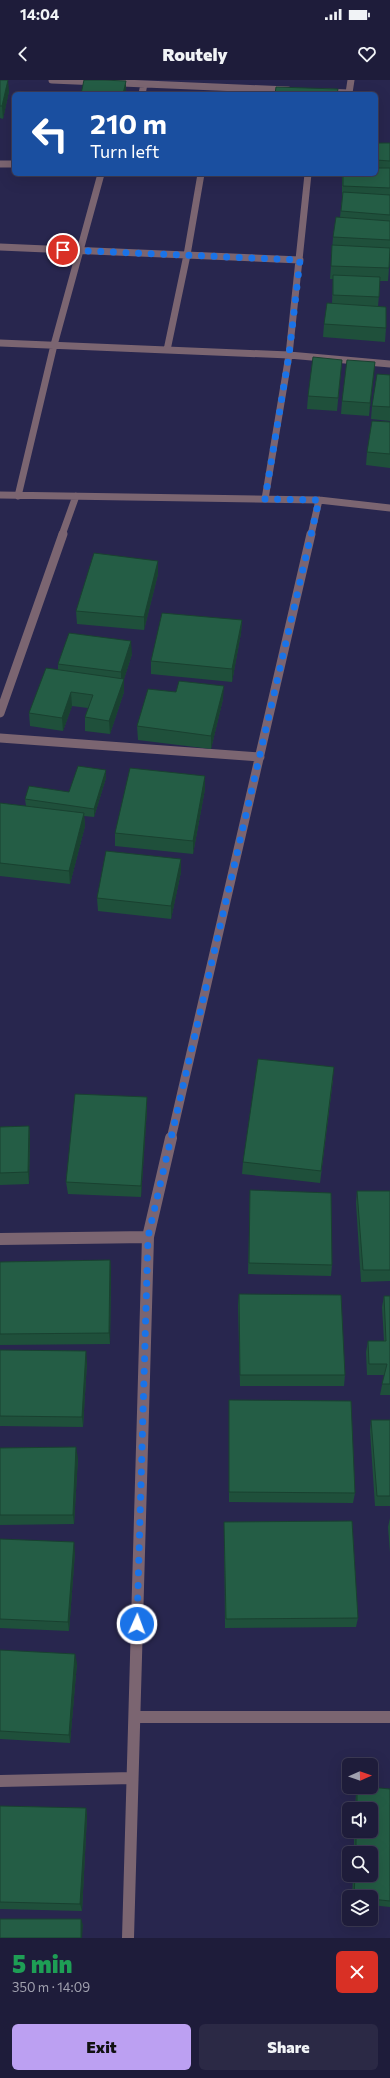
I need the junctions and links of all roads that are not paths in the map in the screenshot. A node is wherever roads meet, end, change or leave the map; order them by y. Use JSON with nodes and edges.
{"nodes":[{"id":1,"x":52,"y":80,"type":"edge"},
{"id":2,"x":244,"y":80,"type":"edge"},
{"id":3,"x":351,"y":80,"type":"edge"},
{"id":4,"x":144,"y":84,"type":"junction"},
{"id":5,"x":242,"y":88,"type":"junction"},
{"id":6,"x":296,"y":90,"type":"edge"},
{"id":7,"x":318,"y":91,"type":"edge"},
{"id":8,"x":142,"y":92,"type":"edge"},
{"id":9,"x":334,"y":92,"type":"edge"},
{"id":10,"x":349,"y":92,"type":"edge"},
{"id":11,"x":0,"y":164,"type":"edge"},
{"id":12,"x":12,"y":164,"type":"edge"},
{"id":13,"x":100,"y":176,"type":"edge"},
{"id":14,"x":201,"y":176,"type":"edge"},
{"id":15,"x":308,"y":176,"type":"edge"},
{"id":16,"x":0,"y":247,"type":"edge"},
{"id":17,"x":79,"y":250,"type":"junction"},
{"id":18,"x":187,"y":255,"type":"junction"},
{"id":19,"x":300,"y":260,"type":"junction"},
{"id":20,"x":0,"y":343,"type":"edge"},
{"id":21,"x":54,"y":345,"type":"junction"},
{"id":22,"x":167,"y":350,"type":"junction"},
{"id":23,"x":289,"y":355,"type":"junction"},
{"id":24,"x":390,"y":364,"type":"edge"},
{"id":25,"x":0,"y":495,"type":"edge"},
{"id":26,"x":18,"y":496,"type":"junction"},
{"id":27,"x":76,"y":496,"type":"junction"},
{"id":28,"x":265,"y":499,"type":"junction"},
{"id":29,"x":319,"y":500,"type":"junction"},
{"id":30,"x":390,"y":508,"type":"edge"},
{"id":31,"x":3,"y":697,"type":"edge"},
{"id":32,"x":0,"y":713,"type":"edge"},
{"id":33,"x":0,"y":738,"type":"edge"},
{"id":34,"x":260,"y":758,"type":"junction"},
{"id":35,"x":148,"y":1237,"type":"junction"},
{"id":36,"x":0,"y":1239,"type":"edge"},
{"id":37,"x":390,"y":1716,"type":"edge"},
{"id":38,"x":135,"y":1717,"type":"junction"},
{"id":39,"x":132,"y":1778,"type":"junction"},
{"id":40,"x":0,"y":1782,"type":"edge"},
{"id":41,"x":128,"y":1938,"type":"edge"}],
"edges":[{"from":1,"to":4,"type":"street"},
{"from":2,"to":5,"type":"street"},
{"from":3,"to":10,"type":"street"},
{"from":4,"to":5,"type":"street"},
{"from":4,"to":8,"type":"street"},
{"from":5,"to":6,"type":"street"},
{"from":7,"to":9,"type":"street"},
{"from":11,"to":12,"type":"street"},
{"from":13,"to":17,"type":"street"},
{"from":14,"to":18,"type":"street"},
{"from":15,"to":19,"type":"street"},
{"from":16,"to":17,"type":"street"},
{"from":17,"to":18,"type":"street"},
{"from":17,"to":21,"type":"street"},
{"from":18,"to":19,"type":"street"},
{"from":18,"to":22,"type":"street"},
{"from":19,"to":23,"type":"street"},
{"from":20,"to":21,"type":"street"},
{"from":21,"to":22,"type":"street"},
{"from":21,"to":26,"type":"street"},
{"from":22,"to":23,"type":"street"},
{"from":23,"to":24,"type":"street"},
{"from":23,"to":28,"type":"street"},
{"from":25,"to":26,"type":"street"},
{"from":26,"to":27,"type":"street"},
{"from":27,"to":28,"type":"street"},
{"from":27,"to":31,"type":"street"},
{"from":28,"to":29,"type":"street"},
{"from":29,"to":30,"type":"street"},
{"from":29,"to":34,"type":"street"},
{"from":31,"to":32,"type":"street"},
{"from":33,"to":34,"type":"street"},
{"from":34,"to":35,"type":"street"},
{"from":35,"to":36,"type":"street"},
{"from":35,"to":38,"type":"street"},
{"from":37,"to":38,"type":"street"},
{"from":38,"to":39,"type":"street"},
{"from":39,"to":40,"type":"street"},
{"from":39,"to":41,"type":"street"}]}
